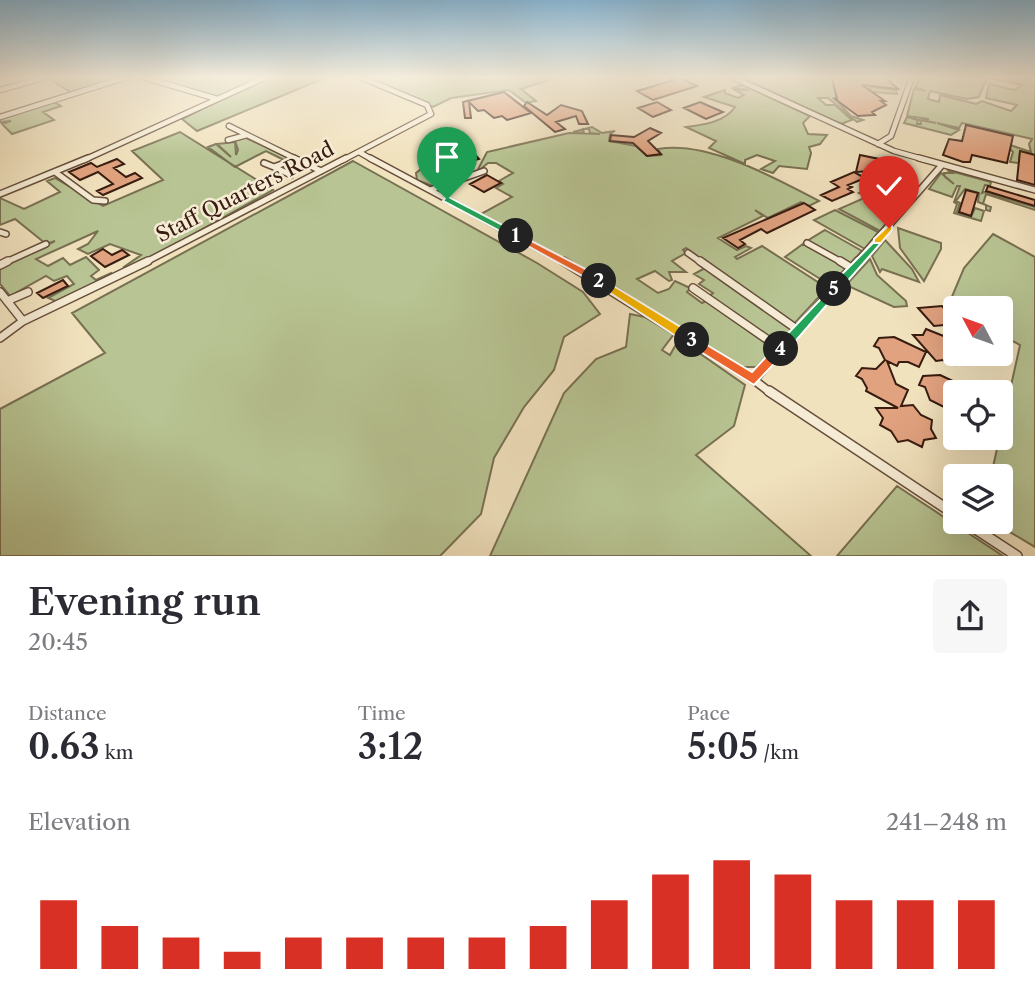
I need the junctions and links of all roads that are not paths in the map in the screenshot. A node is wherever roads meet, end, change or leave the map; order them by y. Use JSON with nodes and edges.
{"nodes":[{"id":1,"x":45,"y":103,"type":"edge"},
{"id":2,"x":208,"y":103,"type":"edge"},
{"id":3,"x":421,"y":103,"type":"edge"},
{"id":4,"x":789,"y":103,"type":"edge"},
{"id":5,"x":903,"y":103,"type":"edge"},
{"id":6,"x":0,"y":117,"type":"edge"},
{"id":7,"x":229,"y":126,"type":"dead end"},
{"id":8,"x":247,"y":135,"type":"junction"},
{"id":9,"x":228,"y":140,"type":"dead end"},
{"id":10,"x":878,"y":144,"type":"junction"},
{"id":11,"x":359,"y":152,"type":"junction"},
{"id":12,"x":295,"y":159,"type":"junction"},
{"id":13,"x":264,"y":163,"type":"dead end"},
{"id":14,"x":942,"y":165,"type":"junction"},
{"id":15,"x":274,"y":167,"type":"junction"},
{"id":16,"x":321,"y":171,"type":"junction"},
{"id":17,"x":484,"y":171,"type":"dead end"},
{"id":18,"x":55,"y":172,"type":"junction"},
{"id":19,"x":291,"y":175,"type":"dead end"},
{"id":20,"x":430,"y":190,"type":"junction"},
{"id":21,"x":1035,"y":190,"type":"edge"},
{"id":22,"x":0,"y":194,"type":"edge"},
{"id":23,"x":104,"y":201,"type":"dead end"},
{"id":24,"x":807,"y":243,"type":"dead end"},
{"id":25,"x":46,"y":244,"type":"dead end"},
{"id":26,"x":688,"y":253,"type":"dead end"},
{"id":27,"x":0,"y":265,"type":"edge"},
{"id":28,"x":852,"y":269,"type":"junction"},
{"id":29,"x":693,"y":288,"type":"dead end"},
{"id":30,"x":0,"y":292,"type":"edge"},
{"id":31,"x":27,"y":292,"type":"dead end"},
{"id":32,"x":7,"y":301,"type":"junction"},
{"id":33,"x":23,"y":321,"type":"junction"},
{"id":34,"x":798,"y":330,"type":"junction"},
{"id":35,"x":0,"y":338,"type":"edge"},
{"id":36,"x":781,"y":349,"type":"junction"},
{"id":37,"x":754,"y":380,"type":"junction"},
{"id":38,"x":943,"y":508,"type":"edge"},
{"id":39,"x":983,"y":534,"type":"edge"},
{"id":40,"x":1017,"y":556,"type":"edge"}],
"edges":[{"from":1,"to":6,"type":"street"},
{"from":2,"to":18,"type":"street"},
{"from":3,"to":11,"type":"street","name":"Staff Quarters Road"},
{"from":4,"to":10,"type":"street"},
{"from":5,"to":10,"type":"street"},
{"from":7,"to":8,"type":"street"},
{"from":8,"to":9,"type":"street"},
{"from":8,"to":12,"type":"street"},
{"from":10,"to":14,"type":"street"},
{"from":11,"to":16,"type":"street","name":"Staff Quarters Road"},
{"from":11,"to":20,"type":"street"},
{"from":12,"to":15,"type":"street"},
{"from":12,"to":16,"type":"street"},
{"from":13,"to":15,"type":"street"},
{"from":14,"to":21,"type":"street"},
{"from":14,"to":28,"type":"street"},
{"from":15,"to":19,"type":"street"},
{"from":16,"to":33,"type":"street","name":"Staff Quarters Road"},
{"from":17,"to":20,"type":"street"},
{"from":18,"to":22,"type":"street"},
{"from":18,"to":23,"type":"street"},
{"from":20,"to":37,"type":"street"},
{"from":24,"to":28,"type":"street"},
{"from":25,"to":27,"type":"street"},
{"from":26,"to":34,"type":"street"},
{"from":28,"to":34,"type":"street"},
{"from":29,"to":36,"type":"street"},
{"from":30,"to":32,"type":"street"},
{"from":31,"to":32,"type":"street"},
{"from":32,"to":33,"type":"street"},
{"from":33,"to":35,"type":"street","name":"Staff Quarters Road"},
{"from":34,"to":36,"type":"street"},
{"from":36,"to":37,"type":"street"},
{"from":37,"to":38,"type":"street"},
{"from":39,"to":40,"type":"street"}]}
